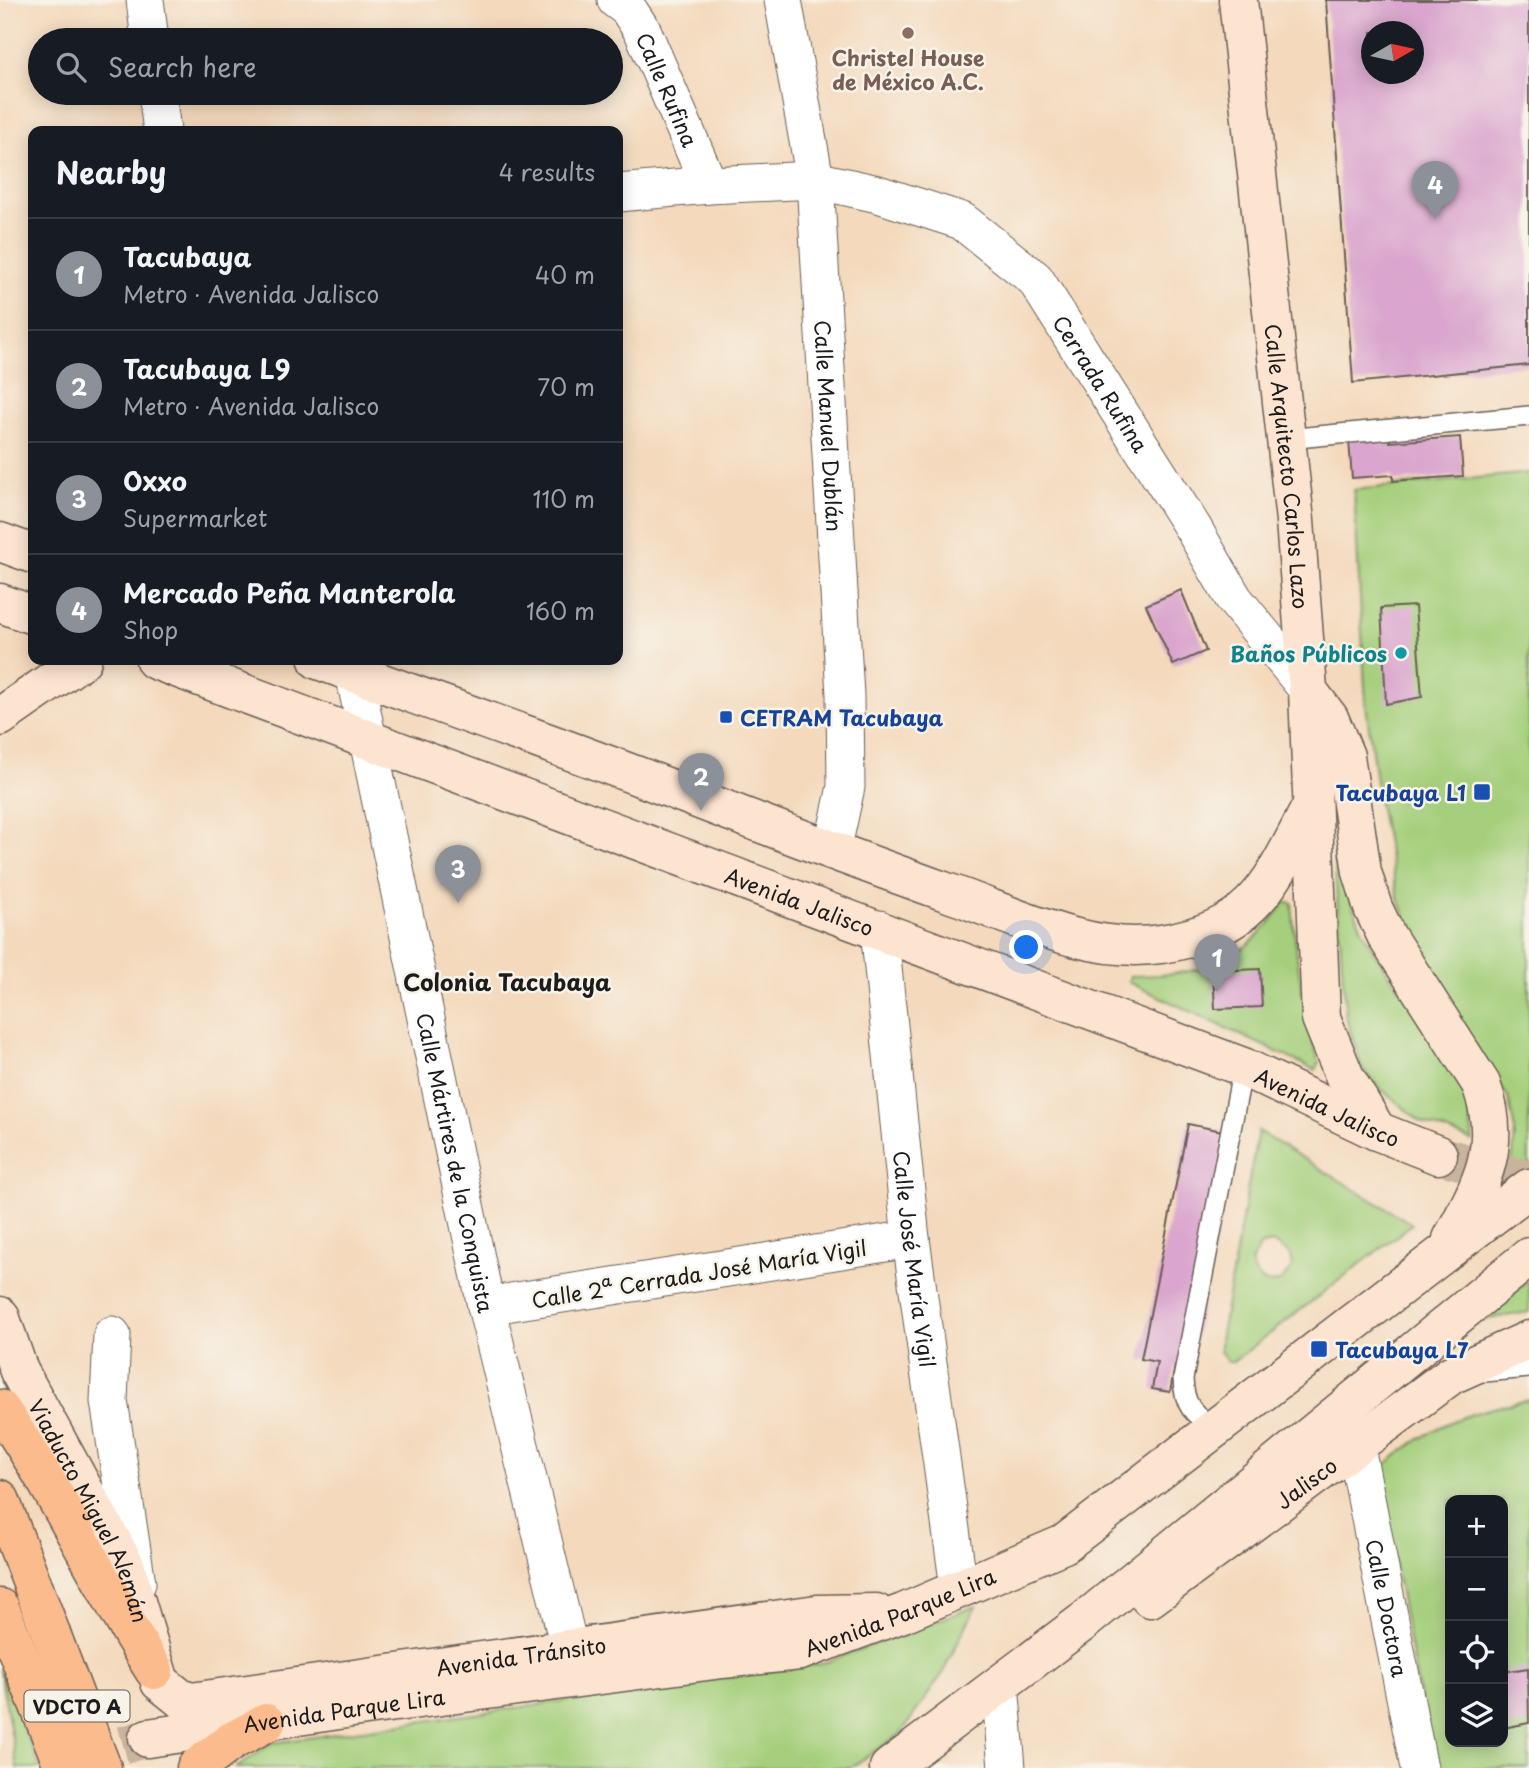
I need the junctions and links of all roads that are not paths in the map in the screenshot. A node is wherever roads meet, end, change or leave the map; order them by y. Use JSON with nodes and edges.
{"nodes":[{"id":1,"x":145,"y":0,"type":"edge"},
{"id":2,"x":616,"y":0,"type":"edge"},
{"id":3,"x":783,"y":0,"type":"edge"},
{"id":4,"x":1238,"y":0,"type":"edge"},
{"id":5,"x":148,"y":28,"type":"edge"},
{"id":6,"x":159,"y":105,"type":"edge"},
{"id":7,"x":161,"y":126,"type":"edge"},
{"id":8,"x":815,"y":180,"type":"junction"},
{"id":9,"x":709,"y":185,"type":"junction"},
{"id":10,"x":623,"y":194,"type":"edge"},
{"id":11,"x":1529,"y":415,"type":"edge"},
{"id":12,"x":1286,"y":439,"type":"junction"},
{"id":13,"x":0,"y":542,"type":"edge"},
{"id":14,"x":28,"y":552,"type":"edge"},
{"id":15,"x":0,"y":603,"type":"edge"},
{"id":16,"x":28,"y":613,"type":"edge"},
{"id":17,"x":75,"y":665,"type":"edge"},
{"id":18,"x":168,"y":665,"type":"edge"},
{"id":19,"x":332,"y":665,"type":"edge"},
{"id":20,"x":354,"y":673,"type":"junction"},
{"id":21,"x":1308,"y":690,"type":"junction"},
{"id":22,"x":0,"y":717,"type":"edge"},
{"id":23,"x":367,"y":739,"type":"junction"},
{"id":24,"x":1313,"y":803,"type":"junction"},
{"id":25,"x":832,"y":851,"type":"junction"},
{"id":26,"x":879,"y":929,"type":"junction"},
{"id":27,"x":1243,"y":1067,"type":"junction"},
{"id":28,"x":1377,"y":1130,"type":"junction"},
{"id":29,"x":1438,"y":1155,"type":"tunnel mouth"},
{"id":30,"x":1529,"y":1188,"type":"edge"},
{"id":31,"x":911,"y":1238,"type":"junction"},
{"id":32,"x":1446,"y":1250,"type":"junction"},
{"id":33,"x":1529,"y":1257,"type":"edge"},
{"id":34,"x":486,"y":1307,"type":"junction"},
{"id":35,"x":0,"y":1316,"type":"edge"},
{"id":36,"x":112,"y":1335,"type":"dead end"},
{"id":37,"x":1529,"y":1340,"type":"edge"},
{"id":38,"x":1529,"y":1368,"type":"edge"},
{"id":39,"x":1451,"y":1375,"type":"junction"},
{"id":40,"x":0,"y":1409,"type":"edge"},
{"id":41,"x":1215,"y":1429,"type":"junction"},
{"id":42,"x":1356,"y":1447,"type":"junction"},
{"id":43,"x":0,"y":1499,"type":"edge"},
{"id":44,"x":959,"y":1588,"type":"junction"},
{"id":45,"x":0,"y":1608,"type":"edge"},
{"id":46,"x":903,"y":1613,"type":"junction"},
{"id":47,"x":142,"y":1619,"type":"junction"},
{"id":48,"x":1083,"y":1622,"type":"junction"},
{"id":49,"x":569,"y":1651,"type":"junction"},
{"id":50,"x":154,"y":1670,"type":"junction"},
{"id":51,"x":1000,"y":1684,"type":"junction"},
{"id":52,"x":265,"y":1723,"type":"junction"},
{"id":53,"x":148,"y":1738,"type":"tunnel mouth"},
{"id":54,"x":64,"y":1768,"type":"edge"},
{"id":55,"x":102,"y":1768,"type":"edge"},
{"id":56,"x":196,"y":1768,"type":"edge"},
{"id":57,"x":889,"y":1768,"type":"edge"},
{"id":58,"x":1007,"y":1768,"type":"edge"},
{"id":59,"x":1419,"y":1768,"type":"edge"}],
"edges":[{"from":1,"to":5,"type":"street"},
{"from":2,"to":9,"type":"street","name":"Calle Rufina"},
{"from":3,"to":8,"type":"street","name":"Calle Manuel Dublán"},
{"from":4,"to":12,"type":"main road","name":"Calle Arquitecto Carlos Lazo"},
{"from":6,"to":7,"type":"street"},
{"from":8,"to":9,"type":"street","name":"Cerrada Rufina"},
{"from":8,"to":21,"type":"street","name":"Cerrada Rufina"},
{"from":8,"to":25,"type":"street","name":"Calle Manuel Dublán"},
{"from":9,"to":10,"type":"street","name":"Cerrada Rufina"},
{"from":11,"to":12,"type":"lane"},
{"from":12,"to":21,"type":"main road","name":"Calle Arquitecto Carlos Lazo"},
{"from":13,"to":14,"type":"main road"},
{"from":15,"to":16,"type":"main road"},
{"from":17,"to":22,"type":"main road"},
{"from":18,"to":23,"type":"main road","name":"Avenida Jalisco"},
{"from":19,"to":20,"type":"main road"},
{"from":20,"to":23,"type":"street","name":"Calle Mártires de la Conquista"},
{"from":20,"to":25,"type":"main road"},
{"from":21,"to":24,"type":"main road","name":"Calle Arquitecto Carlos Lazo"},
{"from":21,"to":32,"type":"main road"},
{"from":23,"to":26,"type":"main road","name":"Avenida Jalisco"},
{"from":23,"to":34,"type":"street","name":"Calle Mártires de la Conquista"},
{"from":24,"to":25,"type":"main road"},
{"from":24,"to":28,"type":"main road","name":"Calle Arquitecto Carlos Lazo"},
{"from":26,"to":27,"type":"main road","name":"Avenida Jalisco"},
{"from":26,"to":31,"type":"street","name":"Calle José María Vigil"},
{"from":27,"to":28,"type":"main road","name":"Avenida Jalisco"},
{"from":27,"to":41,"type":"lane"},
{"from":28,"to":29,"type":"main road","name":"Avenida Jalisco"},
{"from":30,"to":32,"type":"main road","name":"Avenida Parque Lira"},
{"from":31,"to":34,"type":"street","name":"Calle 2ª Cerrada José María Vigil"},
{"from":31,"to":44,"type":"street","name":"Calle José María Vigil"},
{"from":32,"to":41,"type":"main road","name":"Avenida Parque Lira"},
{"from":33,"to":48,"type":"main road"},
{"from":34,"to":49,"type":"street","name":"Calle Mártires de la Conquista"},
{"from":35,"to":47,"type":"main road","name":"Viaducto Miguel Alemán"},
{"from":36,"to":47,"type":"street"},
{"from":37,"to":39,"type":"main road","name":"Jalisco"},
{"from":38,"to":39,"type":"lane"},
{"from":39,"to":42,"type":"main road","name":"Jalisco"},
{"from":40,"to":50,"type":"highway"},
{"from":41,"to":44,"type":"main road","name":"Avenida Parque Lira"},
{"from":42,"to":48,"type":"main road","name":"Jalisco"},
{"from":42,"to":59,"type":"street","name":"Calle Doctora"},
{"from":43,"to":55,"type":"highway","number":"VDCTO A"},
{"from":44,"to":46,"type":"main road","name":"Avenida Parque Lira"},
{"from":45,"to":54,"type":"highway","number":"VDCTO A"},
{"from":46,"to":49,"type":"main road","name":"Avenida Tránsito"},
{"from":46,"to":52,"type":"main road","name":"Avenida Parque Lira"},
{"from":47,"to":50,"type":"main road","name":"Viaducto Miguel Alemán"},
{"from":48,"to":51,"type":"main road"},
{"from":49,"to":50,"type":"main road","name":"Avenida Tránsito"},
{"from":51,"to":57,"type":"main road"},
{"from":51,"to":58,"type":"street"},
{"from":52,"to":53,"type":"main road","name":"Avenida Parque Lira"},
{"from":52,"to":56,"type":"highway"}]}
